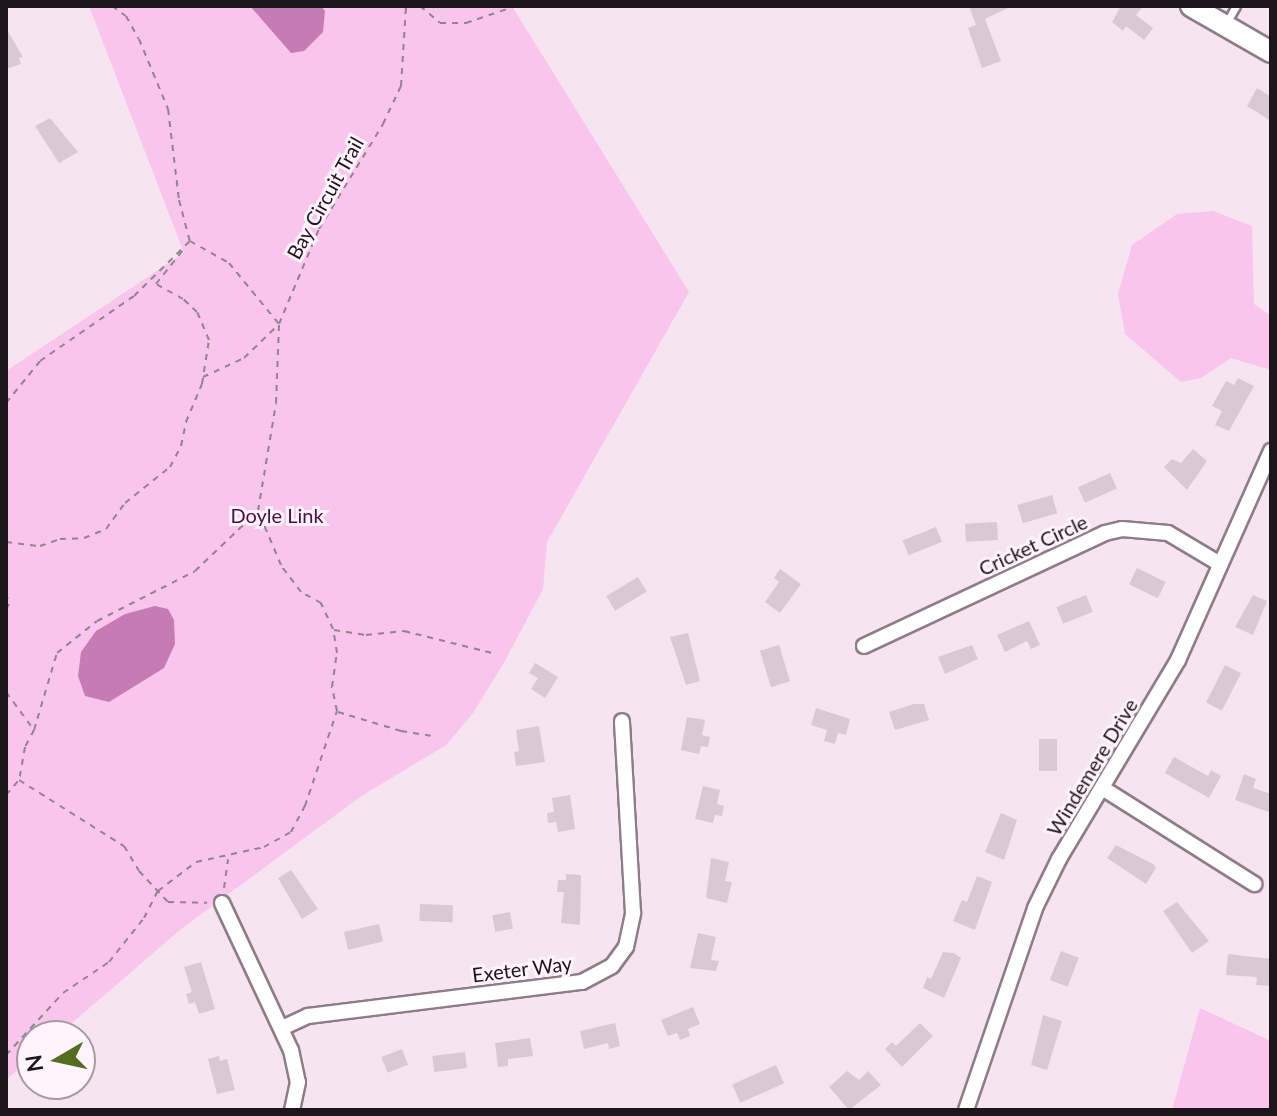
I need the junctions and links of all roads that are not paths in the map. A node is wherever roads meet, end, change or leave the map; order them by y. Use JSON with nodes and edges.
{"nodes":[{"id":1,"x":1191,"y":6,"type":"edge"},
{"id":2,"x":1236,"y":6,"type":"edge"},
{"id":3,"x":1225,"y":25,"type":"junction"},
{"id":4,"x":1271,"y":52,"type":"edge"},
{"id":5,"x":1271,"y":451,"type":"edge"},
{"id":6,"x":1220,"y":564,"type":"junction"},
{"id":7,"x":864,"y":646,"type":"dead end"},
{"id":8,"x":622,"y":721,"type":"dead end"},
{"id":9,"x":1104,"y":789,"type":"junction"},
{"id":10,"x":1254,"y":884,"type":"dead end"},
{"id":11,"x":222,"y":903,"type":"road end"},
{"id":12,"x":282,"y":1028,"type":"junction"},
{"id":13,"x":292,"y":1110,"type":"edge"},
{"id":14,"x":966,"y":1110,"type":"edge"}],
"edges":[{"from":1,"to":3,"type":"main road"},
{"from":2,"to":3,"type":"lane"},
{"from":3,"to":4,"type":"main road"},
{"from":5,"to":6,"type":"street","name":"Windemere Drive"},
{"from":6,"to":7,"type":"street","name":"Cricket Circle"},
{"from":6,"to":9,"type":"street","name":"Windemere Drive"},
{"from":8,"to":12,"type":"street","name":"Exeter Way"},
{"from":9,"to":10,"type":"street"},
{"from":9,"to":14,"type":"street","name":"Windemere Drive"},
{"from":11,"to":12,"type":"street"},
{"from":12,"to":13,"type":"street"}]}
